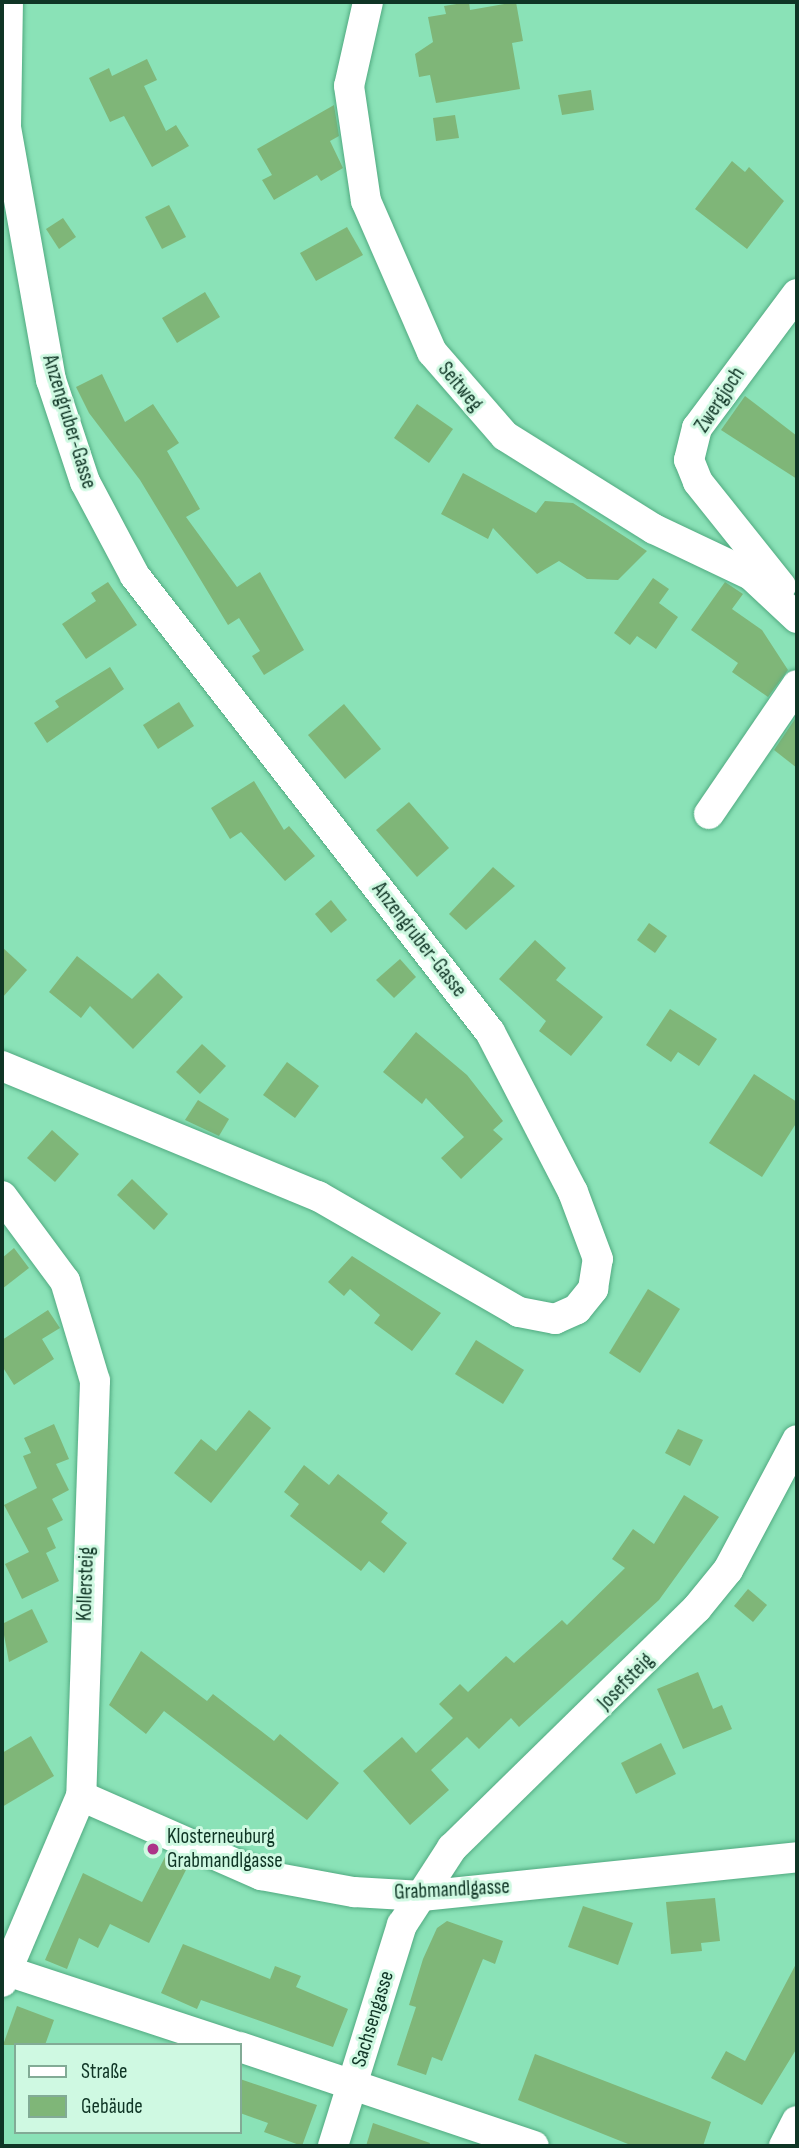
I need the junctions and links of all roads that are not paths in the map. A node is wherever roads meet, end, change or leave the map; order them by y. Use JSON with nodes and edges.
{"nodes":[{"id":1,"x":8,"y":2,"type":"edge"},
{"id":2,"x":368,"y":2,"type":"edge"},
{"id":3,"x":797,"y":294,"type":"edge"},
{"id":4,"x":796,"y":607,"type":"edge"},
{"id":5,"x":797,"y":685,"type":"edge"},
{"id":6,"x":709,"y":814,"type":"dead end"},
{"id":7,"x":2,"y":1066,"type":"edge"},
{"id":8,"x":2,"y":1196,"type":"edge"},
{"id":9,"x":797,"y":1440,"type":"edge"},
{"id":10,"x":81,"y":1796,"type":"junction"},
{"id":11,"x":797,"y":1857,"type":"edge"},
{"id":12,"x":422,"y":1896,"type":"junction"},
{"id":13,"x":4,"y":1976,"type":"edge"},
{"id":14,"x":225,"y":2043,"type":"edge"},
{"id":15,"x":242,"y":2048,"type":"edge"},
{"id":16,"x":353,"y":2085,"type":"junction"},
{"id":17,"x":797,"y":2121,"type":"edge"},
{"id":18,"x":333,"y":2146,"type":"edge"},
{"id":19,"x":534,"y":2146,"type":"edge"},
{"id":20,"x":784,"y":2146,"type":"edge"}],
"edges":[{"from":1,"to":7,"type":"street","name":"Anzengruber-Gasse"},
{"from":2,"to":4,"type":"street","name":"Seitweg"},
{"from":3,"to":4,"type":"street","name":"Zwergjoch"},
{"from":5,"to":6,"type":"street"},
{"from":8,"to":10,"type":"street","name":"Kollersteig"},
{"from":9,"to":12,"type":"street","name":"Josefsteig"},
{"from":10,"to":12,"type":"street","name":"Grabmandlgasse"},
{"from":10,"to":13,"type":"street","name":"Kollersteig"},
{"from":11,"to":12,"type":"street","name":"Grabmandlgasse"},
{"from":12,"to":16,"type":"street","name":"Sachsengasse"},
{"from":13,"to":14,"type":"street"},
{"from":15,"to":16,"type":"street"},
{"from":16,"to":18,"type":"street","name":"Sachsengasse"},
{"from":16,"to":19,"type":"street"},
{"from":17,"to":20,"type":"street"}]}
